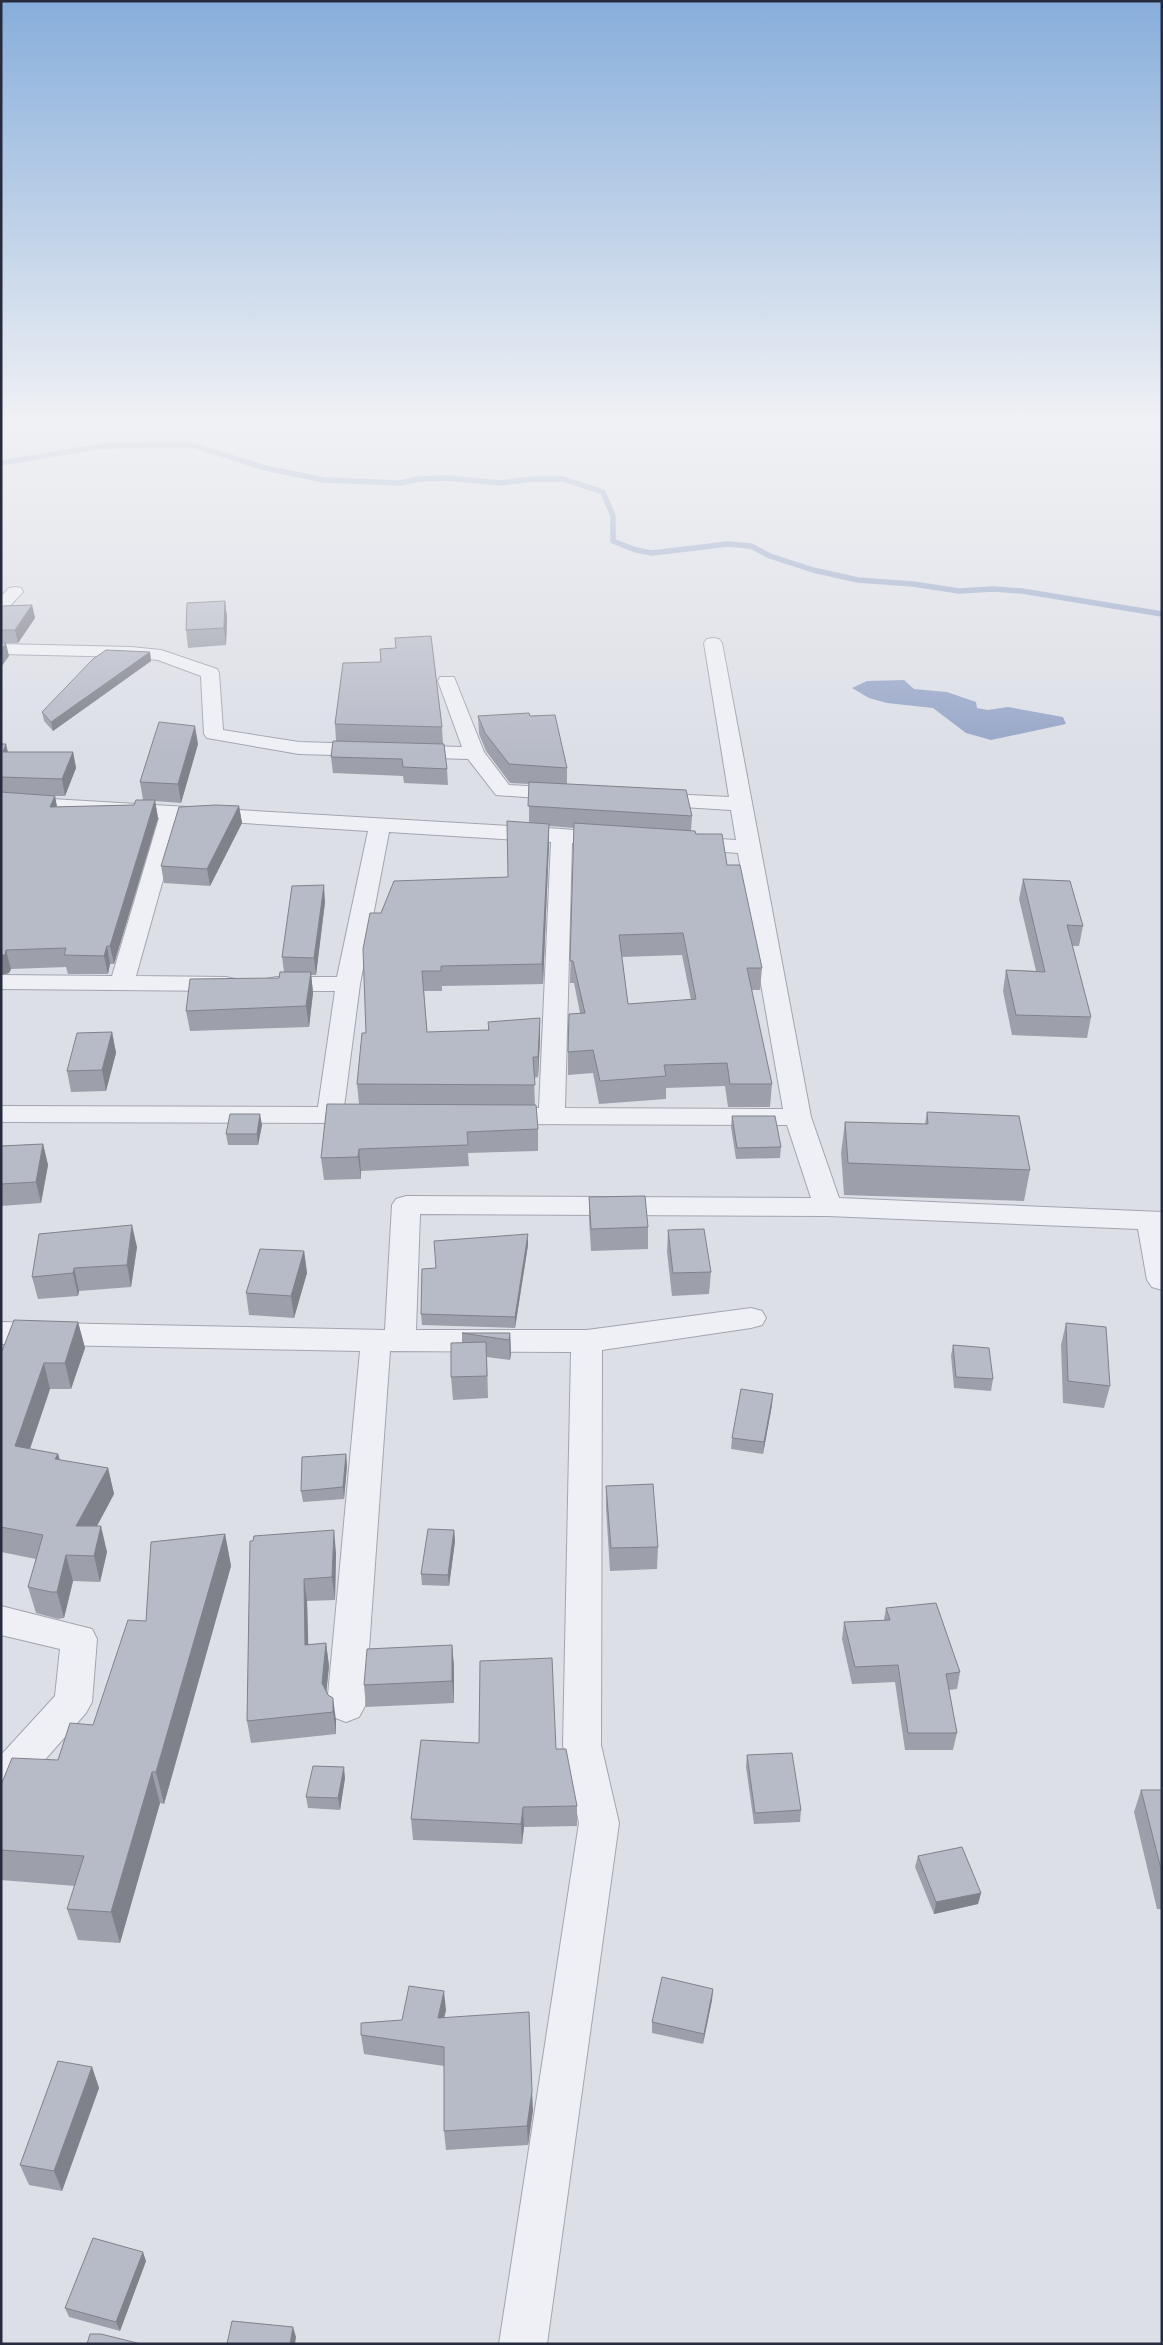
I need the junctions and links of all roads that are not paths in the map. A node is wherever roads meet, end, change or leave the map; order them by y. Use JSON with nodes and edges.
{"nodes":[{"id":1,"x":15,"y":592,"type":"dead end"},
{"id":2,"x":1,"y":605,"type":"edge"},
{"id":3,"x":714,"y":643,"type":"dead end"},
{"id":4,"x":1,"y":649,"type":"edge"},
{"id":5,"x":447,"y":681,"type":"dead end"},
{"id":6,"x":474,"y":753,"type":"junction"},
{"id":7,"x":582,"y":795,"type":"edge"},
{"id":8,"x":632,"y":798,"type":"edge"},
{"id":9,"x":1,"y":802,"type":"edge"},
{"id":10,"x":741,"y":804,"type":"junction"},
{"id":11,"x":172,"y":811,"type":"junction"},
{"id":12,"x":380,"y":824,"type":"junction"},
{"id":13,"x":562,"y":835,"type":"junction"},
{"id":14,"x":631,"y":840,"type":"edge"},
{"id":15,"x":670,"y":842,"type":"edge"},
{"id":16,"x":748,"y":847,"type":"junction"},
{"id":17,"x":1,"y":982,"type":"edge"},
{"id":18,"x":122,"y":983,"type":"junction"},
{"id":19,"x":348,"y":984,"type":"junction"},
{"id":20,"x":1,"y":1114,"type":"edge"},
{"id":21,"x":330,"y":1115,"type":"junction"},
{"id":22,"x":388,"y":1115,"type":"edge"},
{"id":23,"x":475,"y":1116,"type":"edge"},
{"id":24,"x":552,"y":1116,"type":"junction"},
{"id":25,"x":798,"y":1117,"type":"junction"},
{"id":26,"x":828,"y":1207,"type":"junction"},
{"id":27,"x":1156,"y":1220,"type":"edge"},
{"id":28,"x":1162,"y":1280,"type":"edge"},
{"id":29,"x":751,"y":1318,"type":"dead end"},
{"id":30,"x":1,"y":1333,"type":"edge"},
{"id":31,"x":388,"y":1340,"type":"junction"},
{"id":32,"x":586,"y":1341,"type":"junction"},
{"id":33,"x":1,"y":1620,"type":"edge"},
{"id":34,"x":346,"y":1706,"type":"dead end"},
{"id":35,"x":1,"y":1782,"type":"edge"},
{"id":36,"x":523,"y":2344,"type":"edge"}],
"edges":[{"from":1,"to":2,"type":"street"},
{"from":3,"to":10,"type":"street"},
{"from":4,"to":6,"type":"street"},
{"from":5,"to":6,"type":"street"},
{"from":6,"to":7,"type":"street"},
{"from":8,"to":10,"type":"street"},
{"from":9,"to":11,"type":"street"},
{"from":10,"to":16,"type":"street"},
{"from":11,"to":12,"type":"street"},
{"from":11,"to":18,"type":"street"},
{"from":12,"to":13,"type":"street"},
{"from":12,"to":19,"type":"street"},
{"from":13,"to":14,"type":"street"},
{"from":13,"to":24,"type":"street"},
{"from":15,"to":16,"type":"street"},
{"from":16,"to":25,"type":"street"},
{"from":17,"to":18,"type":"street"},
{"from":18,"to":19,"type":"street"},
{"from":19,"to":21,"type":"street"},
{"from":20,"to":21,"type":"street"},
{"from":21,"to":22,"type":"street"},
{"from":23,"to":24,"type":"street"},
{"from":24,"to":25,"type":"street"},
{"from":25,"to":26,"type":"street"},
{"from":26,"to":27,"type":"street"},
{"from":26,"to":31,"type":"street"},
{"from":27,"to":28,"type":"street"},
{"from":29,"to":32,"type":"street"},
{"from":30,"to":31,"type":"street"},
{"from":31,"to":32,"type":"street"},
{"from":31,"to":34,"type":"street"},
{"from":32,"to":36,"type":"street"},
{"from":33,"to":35,"type":"street"}]}
